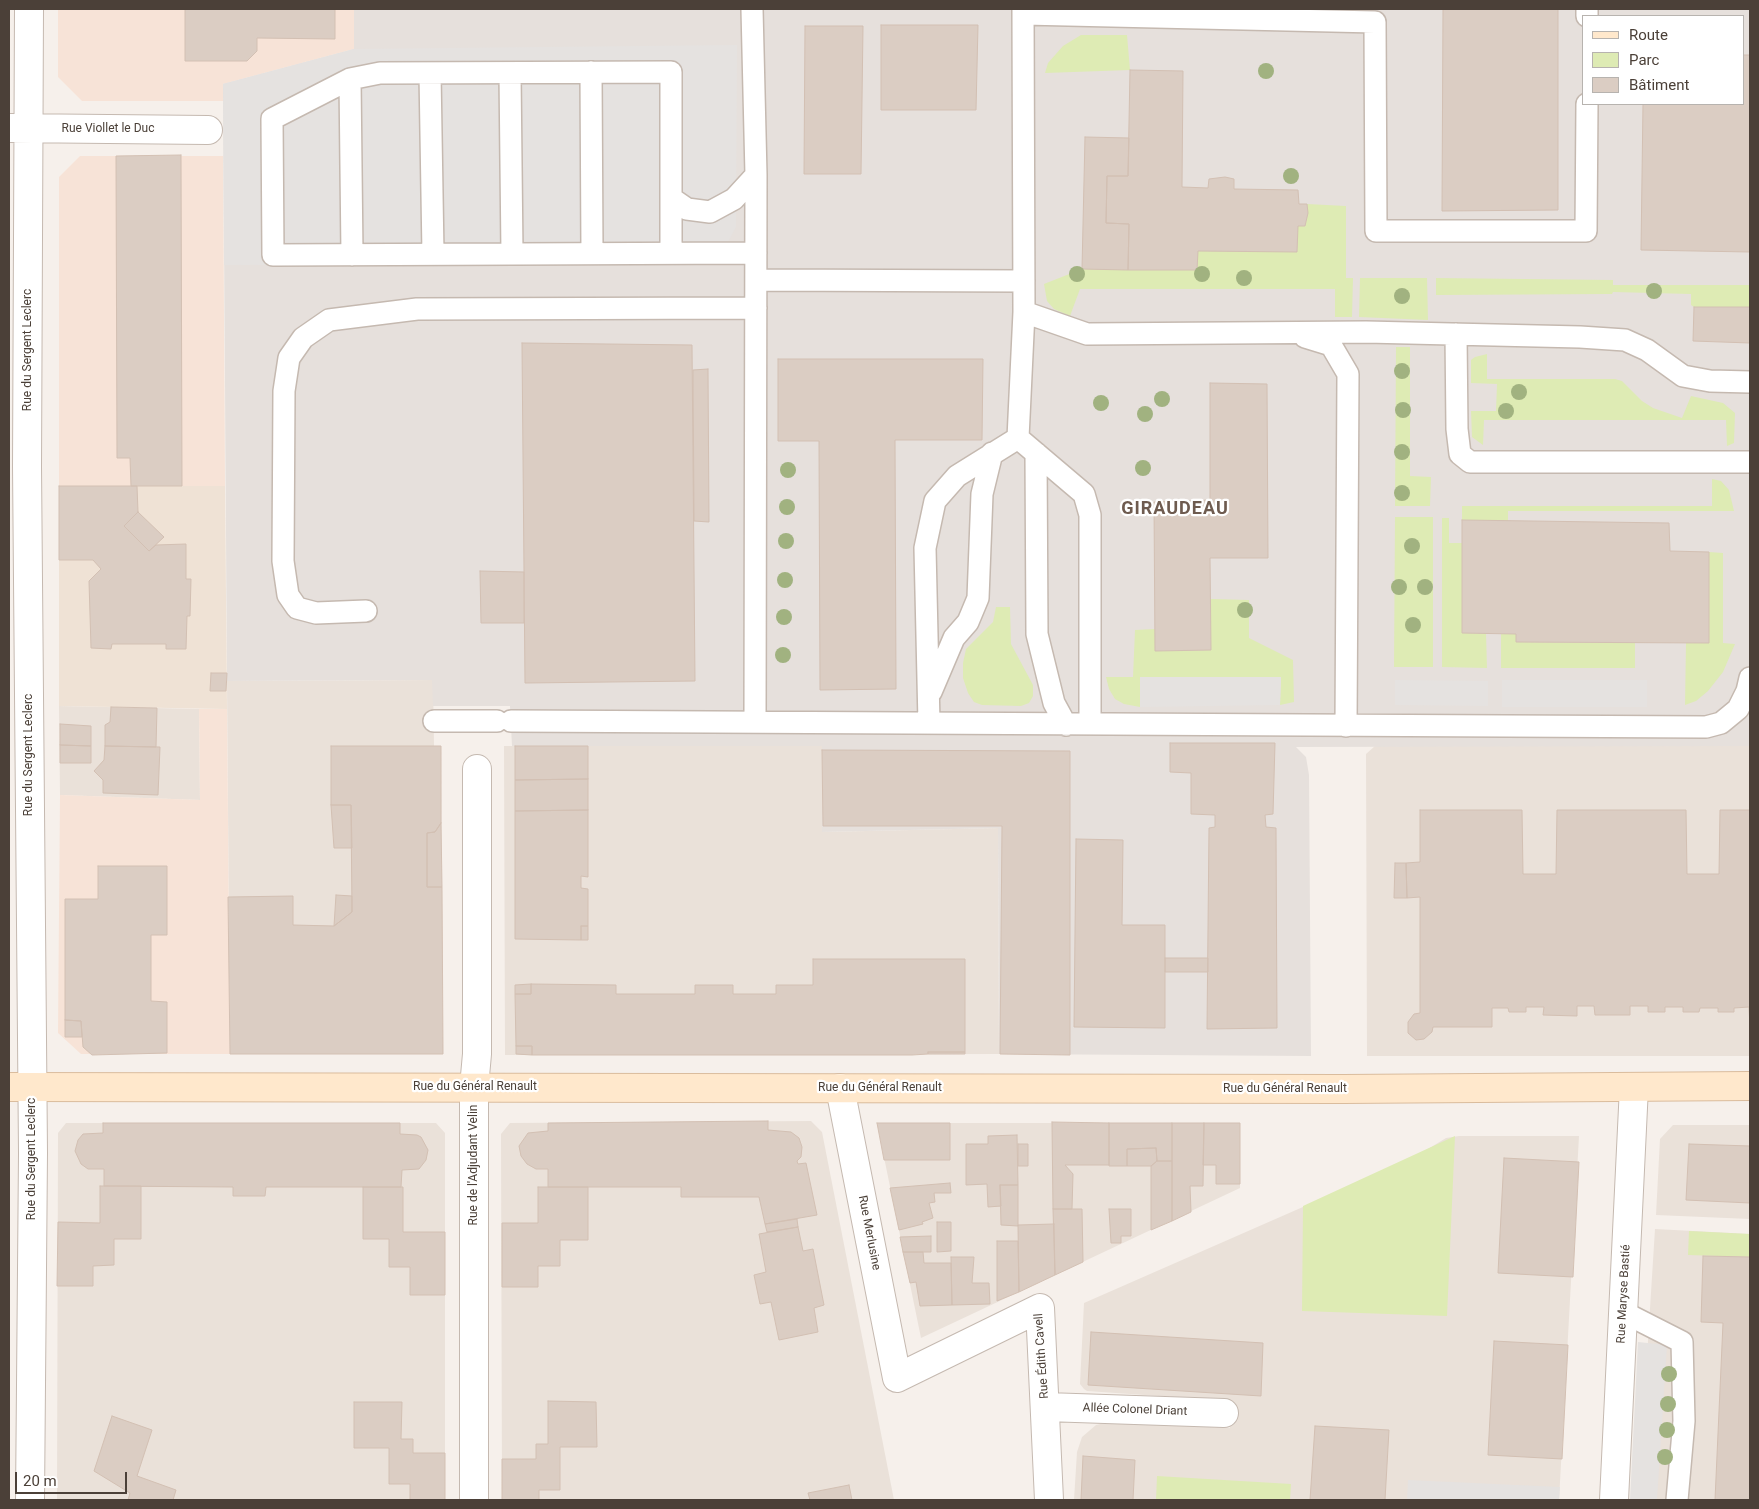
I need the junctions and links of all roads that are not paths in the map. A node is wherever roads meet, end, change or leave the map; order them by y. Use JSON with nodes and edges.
{"nodes":[{"id":1,"x":29,"y":9,"type":"edge"},
{"id":2,"x":752,"y":9,"type":"edge"},
{"id":3,"x":1024,"y":11,"type":"edge"},
{"id":4,"x":591,"y":72,"type":"junction"},
{"id":5,"x":430,"y":73,"type":"junction"},
{"id":6,"x":510,"y":73,"type":"junction"},
{"id":7,"x":350,"y":79,"type":"junction"},
{"id":8,"x":1587,"y":105,"type":"edge"},
{"id":9,"x":19,"y":128,"type":"edge"},
{"id":10,"x":208,"y":130,"type":"dead end"},
{"id":11,"x":756,"y":175,"type":"junction"},
{"id":12,"x":671,"y":198,"type":"junction"},
{"id":13,"x":592,"y":253,"type":"junction"},
{"id":14,"x":671,"y":253,"type":"junction"},
{"id":15,"x":756,"y":253,"type":"junction"},
{"id":16,"x":433,"y":254,"type":"junction"},
{"id":17,"x":512,"y":254,"type":"junction"},
{"id":18,"x":352,"y":255,"type":"junction"},
{"id":19,"x":756,"y":280,"type":"junction"},
{"id":20,"x":1024,"y":281,"type":"junction"},
{"id":21,"x":756,"y":308,"type":"junction"},
{"id":22,"x":1024,"y":312,"type":"junction"},
{"id":23,"x":1289,"y":332,"type":"junction"},
{"id":24,"x":1456,"y":334,"type":"junction"},
{"id":25,"x":1750,"y":382,"type":"edge"},
{"id":26,"x":1018,"y":438,"type":"junction"},
{"id":27,"x":1036,"y":452,"type":"junction"},
{"id":28,"x":992,"y":453,"type":"junction"},
{"id":29,"x":1750,"y":462,"type":"edge"},
{"id":30,"x":18,"y":466,"type":"edge"},
{"id":31,"x":366,"y":611,"type":"dead end"},
{"id":32,"x":1750,"y":678,"type":"edge"},
{"id":33,"x":928,"y":698,"type":"junction"},
{"id":34,"x":434,"y":721,"type":"dead end"},
{"id":35,"x":755,"y":722,"type":"junction"},
{"id":36,"x":929,"y":723,"type":"junction"},
{"id":37,"x":1066,"y":724,"type":"junction"},
{"id":38,"x":1090,"y":724,"type":"junction"},
{"id":39,"x":1346,"y":726,"type":"junction"},
{"id":40,"x":477,"y":769,"type":"dead end"},
{"id":41,"x":1750,"y":1086,"type":"edge"},
{"id":42,"x":20,"y":1087,"type":"edge"},
{"id":43,"x":474,"y":1087,"type":"junction"},
{"id":44,"x":1634,"y":1087,"type":"junction"},
{"id":45,"x":840,"y":1088,"type":"junction"},
{"id":46,"x":1623,"y":1312,"type":"junction"},
{"id":47,"x":897,"y":1378,"type":"joint"},
{"id":48,"x":1046,"y":1407,"type":"junction"},
{"id":49,"x":1224,"y":1413,"type":"dead end"},
{"id":50,"x":30,"y":1500,"type":"edge"},
{"id":51,"x":474,"y":1500,"type":"edge"},
{"id":52,"x":1049,"y":1500,"type":"edge"},
{"id":53,"x":1614,"y":1500,"type":"edge"},
{"id":54,"x":1677,"y":1500,"type":"edge"}],
"edges":[{"from":1,"to":9,"type":"street","name":"Rue du Sergent Leclerc"},
{"from":2,"to":11,"type":"lane"},
{"from":3,"to":8,"type":"lane"},
{"from":3,"to":20,"type":"lane"},
{"from":4,"to":6,"type":"lane"},
{"from":4,"to":12,"type":"lane"},
{"from":4,"to":13,"type":"lane"},
{"from":5,"to":6,"type":"lane"},
{"from":5,"to":7,"type":"lane"},
{"from":5,"to":16,"type":"lane"},
{"from":6,"to":17,"type":"lane"},
{"from":7,"to":18,"type":"lane"},
{"from":7,"to":18,"type":"lane"},
{"from":9,"to":10,"type":"street","name":"Rue Viollet le Duc"},
{"from":9,"to":30,"type":"street","name":"Rue du Sergent Leclerc"},
{"from":11,"to":12,"type":"lane"},
{"from":11,"to":15,"type":"lane"},
{"from":12,"to":14,"type":"lane"},
{"from":13,"to":14,"type":"lane"},
{"from":13,"to":17,"type":"lane"},
{"from":14,"to":15,"type":"lane"},
{"from":15,"to":19,"type":"lane"},
{"from":16,"to":17,"type":"lane"},
{"from":16,"to":18,"type":"lane"},
{"from":19,"to":20,"type":"lane"},
{"from":19,"to":21,"type":"lane"},
{"from":20,"to":22,"type":"lane"},
{"from":21,"to":31,"type":"lane"},
{"from":21,"to":35,"type":"lane"},
{"from":22,"to":23,"type":"lane"},
{"from":22,"to":26,"type":"lane"},
{"from":23,"to":24,"type":"lane"},
{"from":23,"to":39,"type":"lane"},
{"from":24,"to":25,"type":"lane"},
{"from":24,"to":29,"type":"lane"},
{"from":26,"to":27,"type":"lane"},
{"from":26,"to":28,"type":"lane"},
{"from":27,"to":37,"type":"lane"},
{"from":27,"to":38,"type":"lane"},
{"from":28,"to":33,"type":"lane"},
{"from":28,"to":33,"type":"lane"},
{"from":30,"to":42,"type":"street","name":"Rue du Sergent Leclerc"},
{"from":32,"to":39,"type":"lane"},
{"from":33,"to":36,"type":"lane"},
{"from":34,"to":35,"type":"lane"},
{"from":35,"to":36,"type":"lane"},
{"from":36,"to":37,"type":"lane"},
{"from":37,"to":38,"type":"lane"},
{"from":38,"to":39,"type":"lane"},
{"from":40,"to":43,"type":"street","name":"Rue de l'Adjudant Velin"},
{"from":41,"to":44,"type":"street","name":"Rue du Général Renault"},
{"from":42,"to":43,"type":"street","name":"Rue du Général Renault"},
{"from":42,"to":50,"type":"street","name":"Rue du Sergent Leclerc"},
{"from":43,"to":45,"type":"street","name":"Rue du Général Renault"},
{"from":43,"to":51,"type":"street","name":"Rue de l'Adjudant Velin"},
{"from":44,"to":45,"type":"street","name":"Rue du Général Renault"},
{"from":44,"to":46,"type":"street","name":"Rue Maryse Bastié"},
{"from":45,"to":47,"type":"street","name":"Rue Merlusine"},
{"from":46,"to":53,"type":"street","name":"Rue Maryse Bastié"},
{"from":46,"to":54,"type":"lane"},
{"from":47,"to":48,"type":"street","name":"Rue Édith Cavell"},
{"from":48,"to":49,"type":"street","name":"Allée Colonel Driant"},
{"from":48,"to":52,"type":"street","name":"Rue Édith Cavell"}]}
